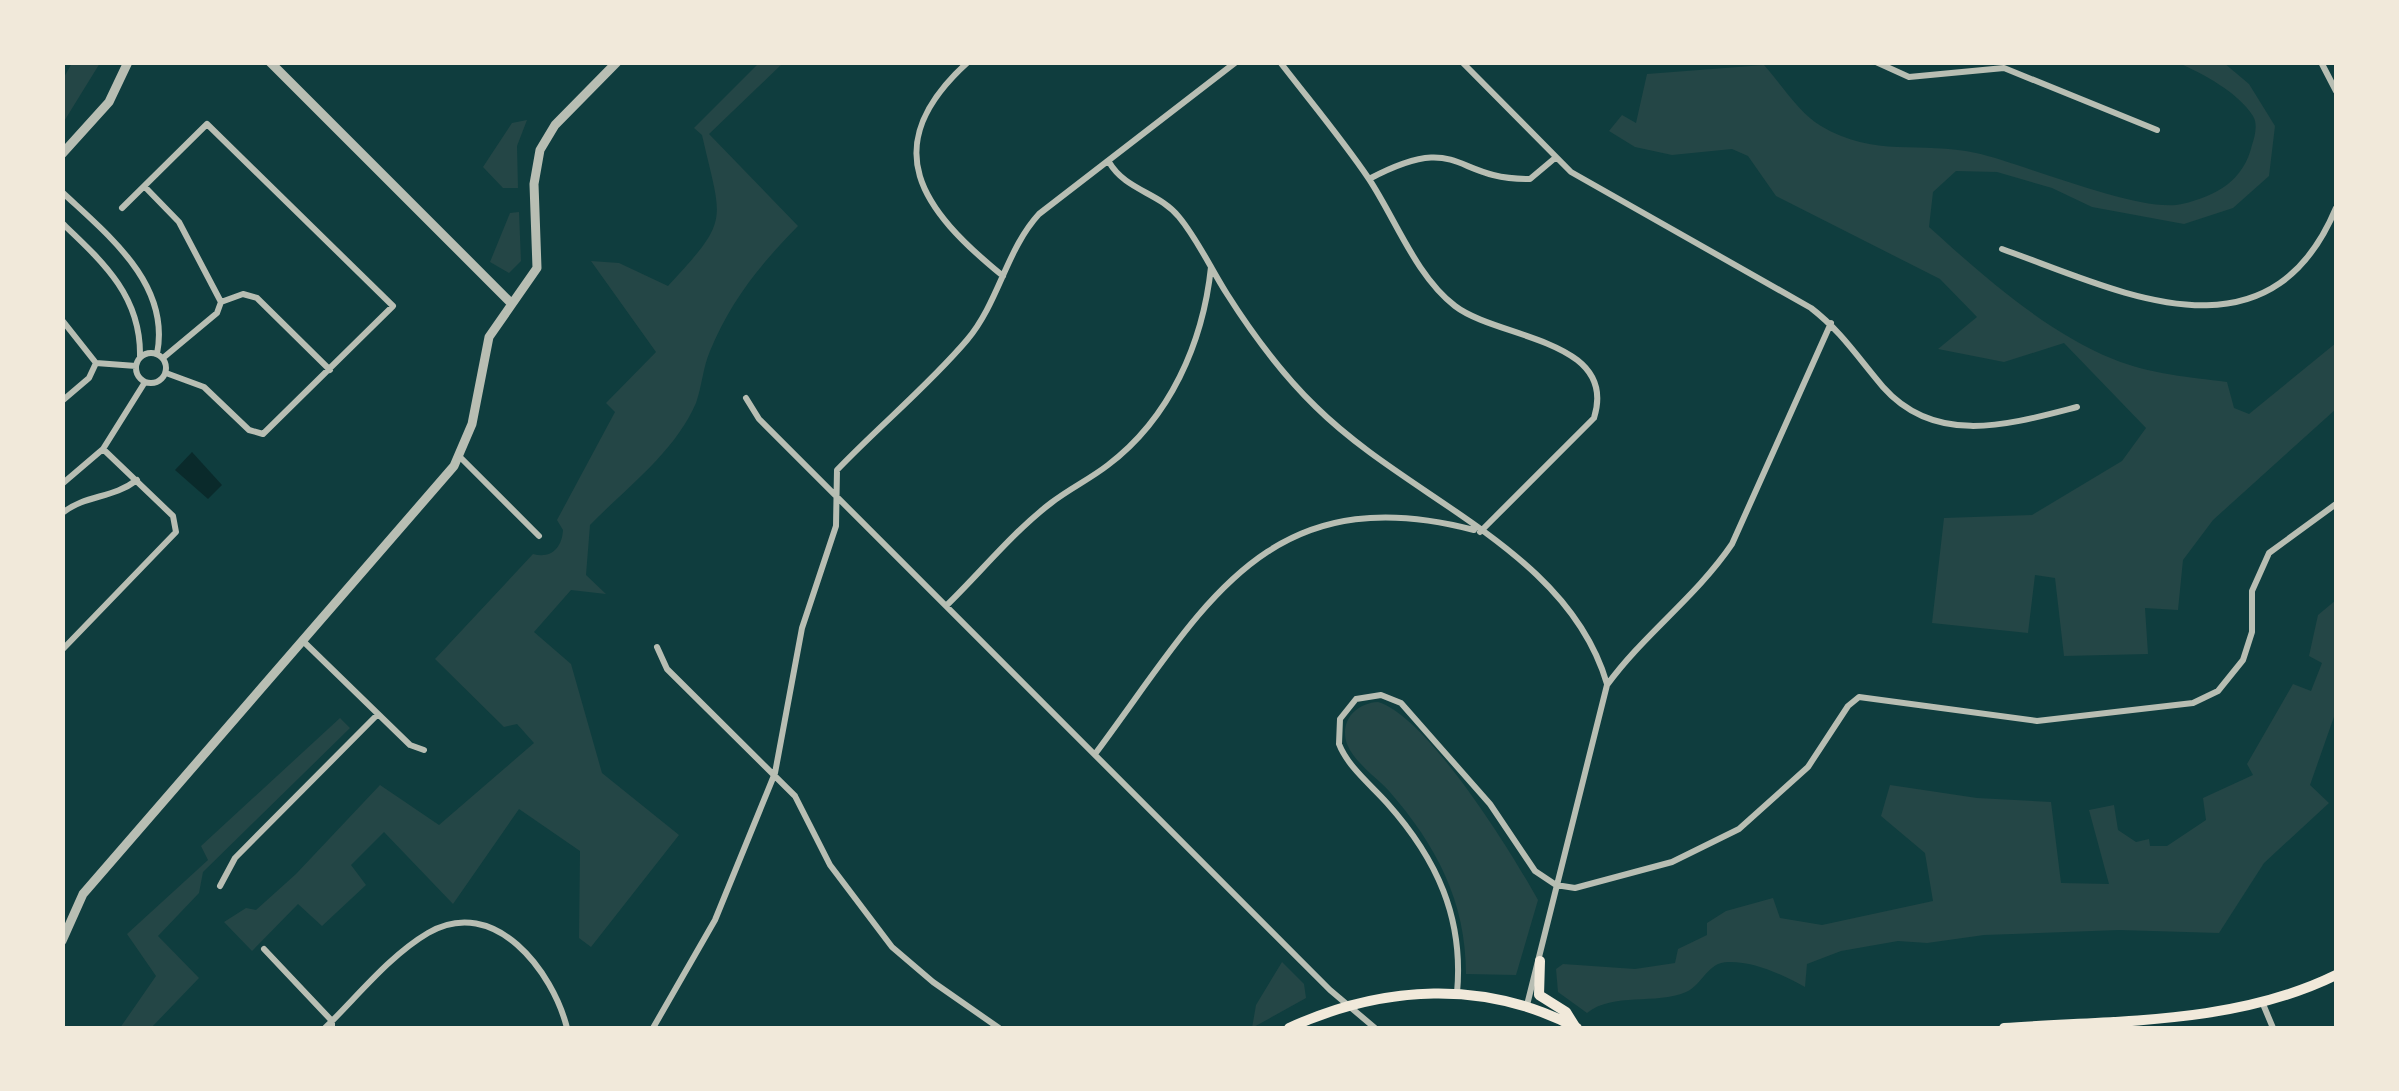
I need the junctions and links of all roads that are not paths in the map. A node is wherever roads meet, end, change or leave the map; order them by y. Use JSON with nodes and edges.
{"nodes":[{"id":1,"x":128,"y":62,"type":"edge"},
{"id":2,"x":270,"y":62,"type":"edge"},
{"id":3,"x":617,"y":62,"type":"edge"},
{"id":4,"x":968,"y":62,"type":"edge"},
{"id":5,"x":1236,"y":62,"type":"edge"},
{"id":6,"x":1280,"y":62,"type":"edge"},
{"id":7,"x":1462,"y":62,"type":"edge"},
{"id":8,"x":1876,"y":62,"type":"edge"},
{"id":9,"x":2320,"y":62,"type":"edge"},
{"id":10,"x":2336,"y":91,"type":"edge"},
{"id":11,"x":2157,"y":130,"type":"dead end"},
{"id":12,"x":62,"y":154,"type":"edge"},
{"id":13,"x":1556,"y":158,"type":"junction"},
{"id":14,"x":1109,"y":162,"type":"junction"},
{"id":15,"x":1368,"y":180,"type":"junction"},
{"id":16,"x":144,"y":187,"type":"junction"},
{"id":17,"x":62,"y":192,"type":"edge"},
{"id":18,"x":122,"y":208,"type":"dead end"},
{"id":19,"x":2336,"y":208,"type":"edge"},
{"id":20,"x":62,"y":223,"type":"edge"},
{"id":21,"x":2002,"y":248,"type":"dead end"},
{"id":22,"x":1211,"y":267,"type":"junction"},
{"id":23,"x":1003,"y":276,"type":"junction"},
{"id":24,"x":221,"y":302,"type":"junction"},
{"id":25,"x":511,"y":304,"type":"junction"},
{"id":26,"x":62,"y":320,"type":"edge"},
{"id":27,"x":1832,"y":323,"type":"junction"},
{"id":28,"x":140,"y":356,"type":"junction"},
{"id":29,"x":160,"y":356,"type":"junction"},
{"id":30,"x":96,"y":363,"type":"junction"},
{"id":31,"x":136,"y":366,"type":"junction"},
{"id":32,"x":330,"y":370,"type":"junction"},
{"id":33,"x":166,"y":373,"type":"junction"},
{"id":34,"x":146,"y":382,"type":"junction"},
{"id":35,"x":746,"y":398,"type":"dead end"},
{"id":36,"x":62,"y":401,"type":"edge"},
{"id":37,"x":2077,"y":407,"type":"dead end"},
{"id":38,"x":102,"y":450,"type":"junction"},
{"id":39,"x":460,"y":457,"type":"junction"},
{"id":40,"x":137,"y":480,"type":"junction"},
{"id":41,"x":62,"y":484,"type":"edge"},
{"id":42,"x":836,"y":496,"type":"junction"},
{"id":43,"x":2336,"y":504,"type":"edge"},
{"id":44,"x":62,"y":513,"type":"edge"},
{"id":45,"x":1480,"y":532,"type":"junction"},
{"id":46,"x":538,"y":536,"type":"dead end"},
{"id":47,"x":947,"y":605,"type":"junction"},
{"id":48,"x":304,"y":642,"type":"junction"},
{"id":49,"x":657,"y":647,"type":"dead end"},
{"id":50,"x":62,"y":650,"type":"edge"},
{"id":51,"x":1607,"y":685,"type":"junction"},
{"id":52,"x":378,"y":714,"type":"junction"},
{"id":53,"x":424,"y":750,"type":"dead end"},
{"id":54,"x":1095,"y":754,"type":"junction"},
{"id":55,"x":775,"y":774,"type":"junction"},
{"id":56,"x":220,"y":886,"type":"dead end"},
{"id":57,"x":1559,"y":886,"type":"junction"},
{"id":58,"x":62,"y":941,"type":"edge"},
{"id":59,"x":264,"y":949,"type":"dead end"},
{"id":60,"x":1540,"y":961,"type":"junction"},
{"id":61,"x":2336,"y":975,"type":"edge"},
{"id":62,"x":1457,"y":993,"type":"junction"},
{"id":63,"x":2263,"y":1004,"type":"junction"},
{"id":64,"x":1526,"y":1005,"type":"junction"},
{"id":65,"x":1346,"y":1006,"type":"junction"},
{"id":66,"x":330,"y":1026,"type":"edge"},
{"id":67,"x":2066,"y":1026,"type":"edge"},
{"id":68,"x":567,"y":1028,"type":"edge"},
{"id":69,"x":653,"y":1028,"type":"edge"},
{"id":70,"x":999,"y":1028,"type":"edge"},
{"id":71,"x":1289,"y":1028,"type":"edge"},
{"id":72,"x":1376,"y":1028,"type":"edge"},
{"id":73,"x":1577,"y":1028,"type":"edge"},
{"id":74,"x":2004,"y":1028,"type":"edge"},
{"id":75,"x":2273,"y":1028,"type":"edge"}],
"edges":[{"from":1,"to":12,"type":"street"},
{"from":2,"to":25,"type":"street"},
{"from":3,"to":25,"type":"street"},
{"from":4,"to":23,"type":"street"},
{"from":5,"to":14,"type":"street"},
{"from":6,"to":15,"type":"street"},
{"from":7,"to":13,"type":"street"},
{"from":8,"to":11,"type":"street"},
{"from":9,"to":10,"type":"street"},
{"from":13,"to":15,"type":"street"},
{"from":13,"to":27,"type":"street"},
{"from":14,"to":22,"type":"street"},
{"from":14,"to":23,"type":"street"},
{"from":15,"to":45,"type":"street"},
{"from":16,"to":18,"type":"street"},
{"from":16,"to":24,"type":"street"},
{"from":16,"to":32,"type":"street"},
{"from":17,"to":29,"type":"street"},
{"from":19,"to":21,"type":"street"},
{"from":20,"to":28,"type":"street"},
{"from":22,"to":45,"type":"street"},
{"from":22,"to":47,"type":"street"},
{"from":23,"to":42,"type":"street"},
{"from":24,"to":29,"type":"street"},
{"from":24,"to":32,"type":"street"},
{"from":25,"to":39,"type":"street"},
{"from":26,"to":30,"type":"street"},
{"from":27,"to":37,"type":"street"},
{"from":27,"to":51,"type":"street"},
{"from":28,"to":29,"type":"street"},
{"from":28,"to":31,"type":"street"},
{"from":29,"to":33,"type":"street"},
{"from":30,"to":31,"type":"street"},
{"from":30,"to":36,"type":"street"},
{"from":31,"to":34,"type":"street"},
{"from":32,"to":33,"type":"street"},
{"from":33,"to":34,"type":"street"},
{"from":34,"to":38,"type":"street"},
{"from":35,"to":42,"type":"street"},
{"from":38,"to":40,"type":"street"},
{"from":38,"to":41,"type":"street"},
{"from":39,"to":46,"type":"street"},
{"from":39,"to":48,"type":"street"},
{"from":40,"to":44,"type":"street"},
{"from":40,"to":50,"type":"street"},
{"from":42,"to":47,"type":"street"},
{"from":42,"to":55,"type":"street"},
{"from":43,"to":57,"type":"street"},
{"from":45,"to":51,"type":"street"},
{"from":45,"to":54,"type":"street"},
{"from":47,"to":54,"type":"street"},
{"from":48,"to":52,"type":"street"},
{"from":48,"to":58,"type":"street"},
{"from":49,"to":55,"type":"street"},
{"from":51,"to":57,"type":"street"},
{"from":52,"to":53,"type":"street"},
{"from":52,"to":56,"type":"street"},
{"from":54,"to":65,"type":"street"},
{"from":55,"to":69,"type":"street"},
{"from":55,"to":70,"type":"street"},
{"from":57,"to":60,"type":"street"},
{"from":57,"to":62,"type":"street"},
{"from":59,"to":66,"type":"street"},
{"from":60,"to":64,"type":"street"},
{"from":60,"to":73,"type":"main road"},
{"from":61,"to":63,"type":"main road"},
{"from":62,"to":64,"type":"main road"},
{"from":62,"to":65,"type":"main road"},
{"from":63,"to":67,"type":"main road"},
{"from":63,"to":75,"type":"street"},
{"from":64,"to":73,"type":"main road"},
{"from":65,"to":71,"type":"main road"},
{"from":65,"to":72,"type":"street"},
{"from":66,"to":68,"type":"street"},
{"from":67,"to":74,"type":"main road"}]}
